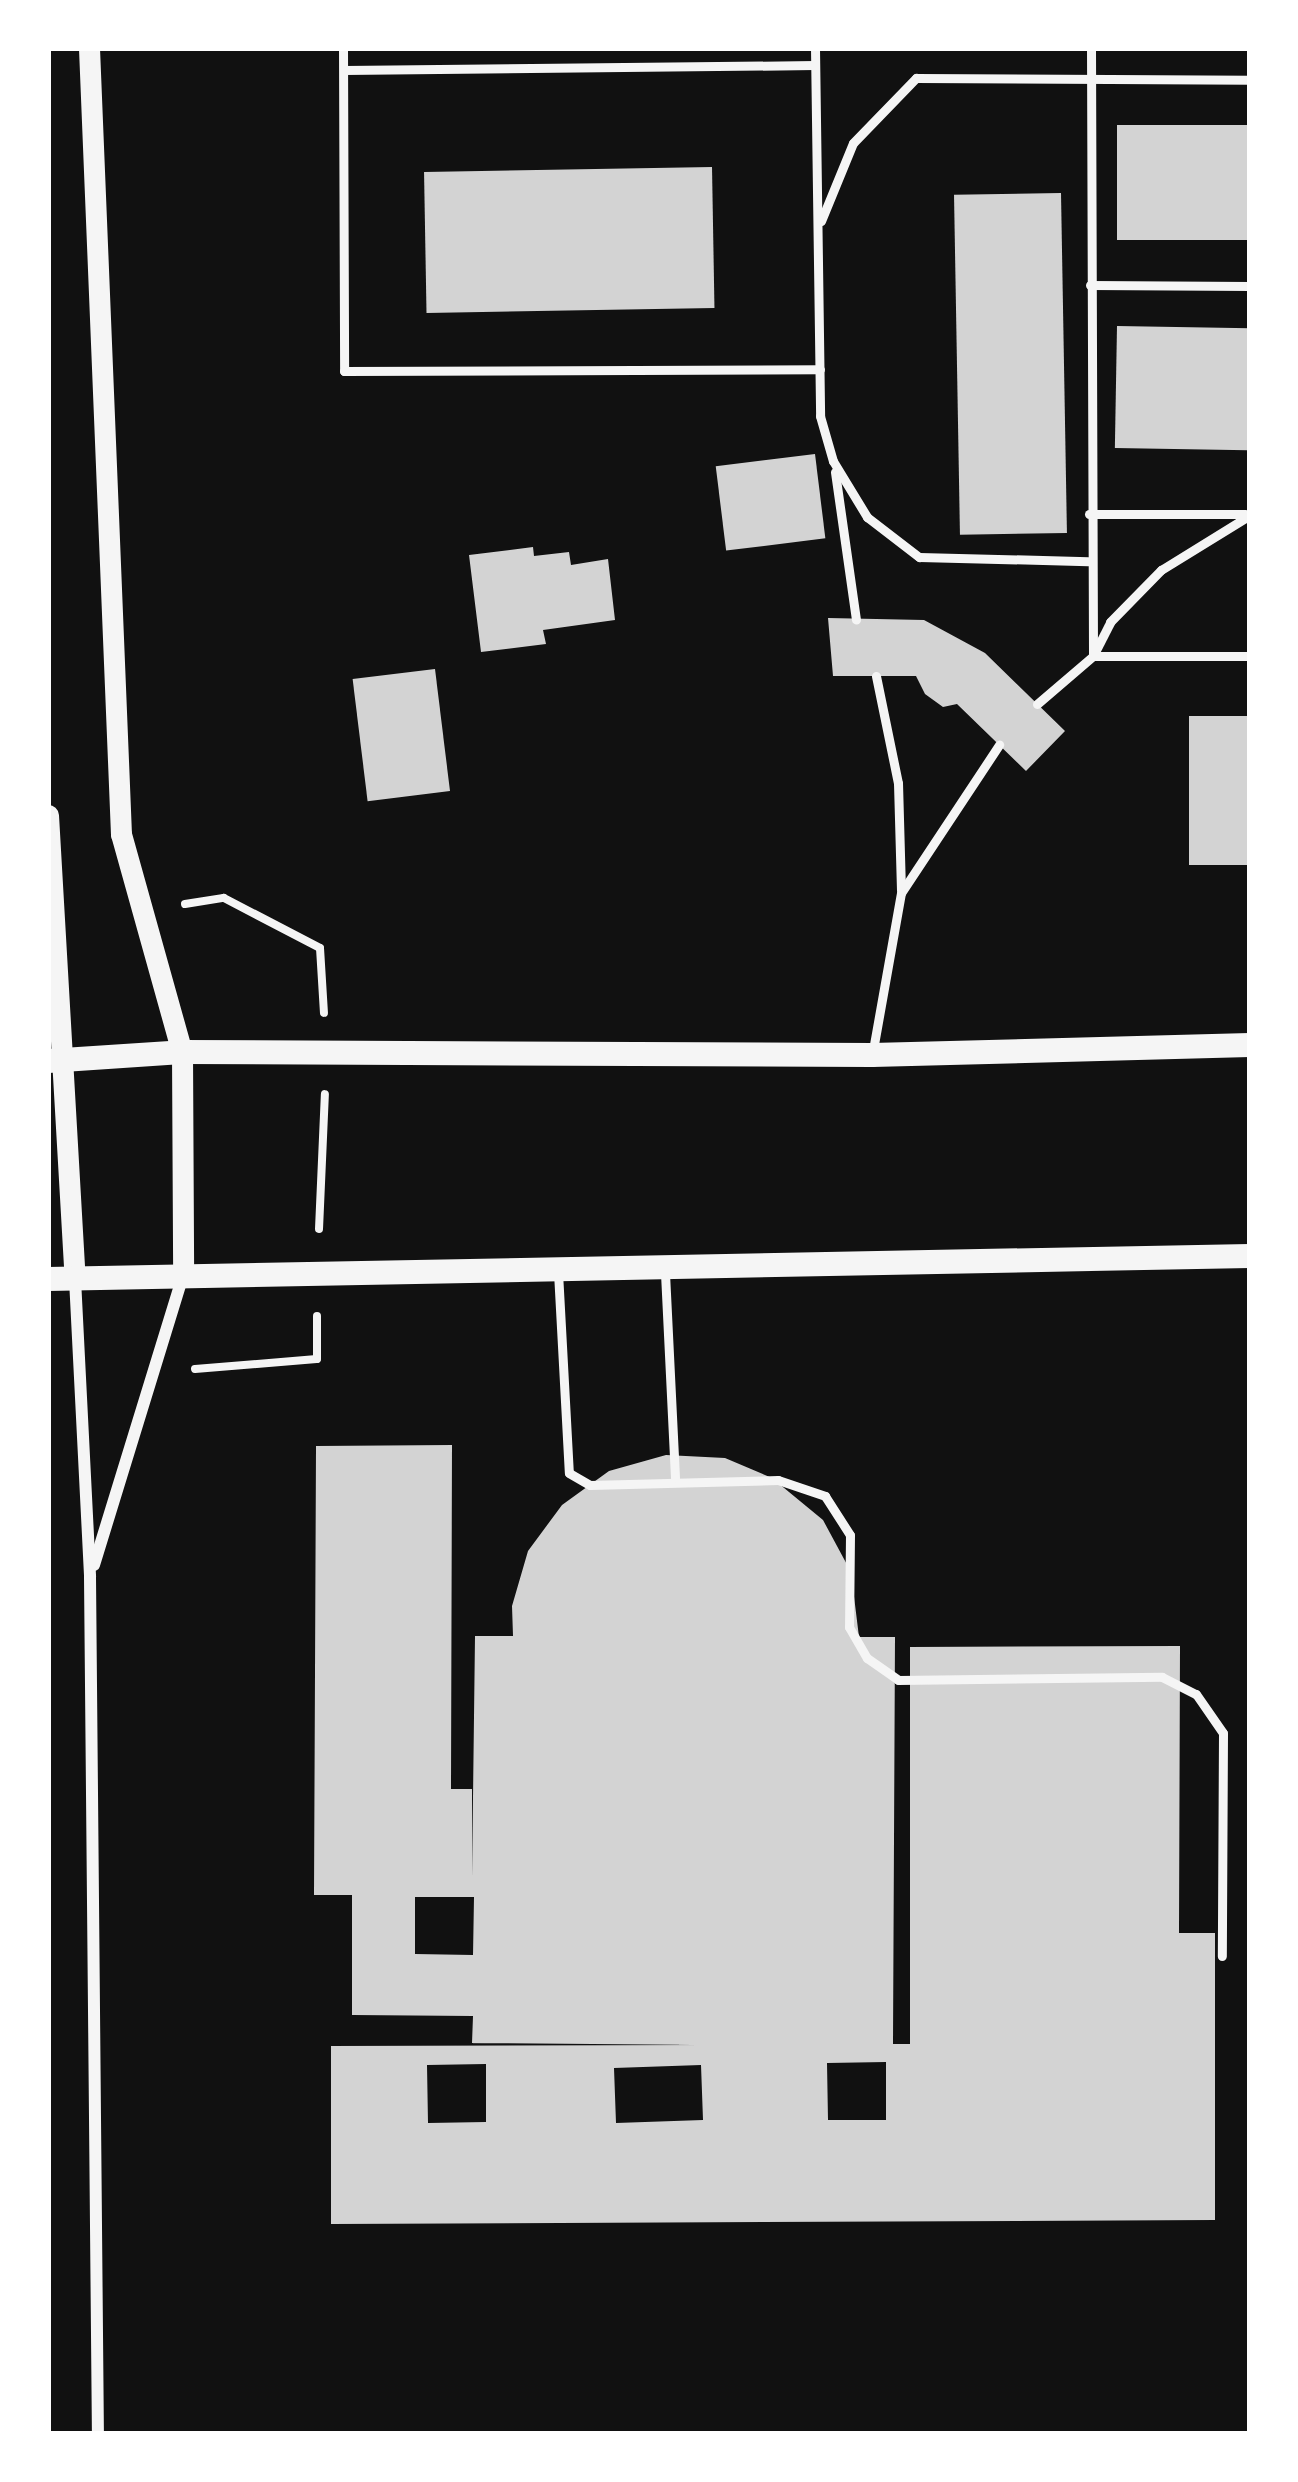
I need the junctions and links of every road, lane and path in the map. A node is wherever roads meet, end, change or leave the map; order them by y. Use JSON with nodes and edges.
{"nodes":[{"id":1,"x":89,"y":48,"type":"edge"},
{"id":2,"x":344,"y":48,"type":"edge"},
{"id":3,"x":815,"y":48,"type":"edge"},
{"id":4,"x":1091,"y":48,"type":"edge"},
{"id":5,"x":815,"y":65,"type":"junction"},
{"id":6,"x":344,"y":70,"type":"junction"},
{"id":7,"x":1091,"y":79,"type":"junction"},
{"id":8,"x":1250,"y":80,"type":"edge"},
{"id":9,"x":818,"y":237,"type":"junction"},
{"id":10,"x":1090,"y":285,"type":"junction"},
{"id":11,"x":1250,"y":286,"type":"edge"},
{"id":12,"x":820,"y":369,"type":"junction"},
{"id":13,"x":832,"y":461,"type":"junction"},
{"id":14,"x":1089,"y":514,"type":"junction"},
{"id":15,"x":1250,"y":514,"type":"edge"},
{"id":16,"x":1088,"y":561,"type":"junction"},
{"id":17,"x":856,"y":620,"type":"dead end"},
{"id":18,"x":1093,"y":656,"type":"junction"},
{"id":19,"x":1250,"y":656,"type":"edge"},
{"id":20,"x":876,"y":676,"type":"dead end"},
{"id":21,"x":1037,"y":704,"type":"dead end"},
{"id":22,"x":999,"y":745,"type":"dead end"},
{"id":23,"x":48,"y":815,"type":"edge"},
{"id":24,"x":901,"y":893,"type":"junction"},
{"id":25,"x":138,"y":911,"type":"junction"},
{"id":26,"x":1250,"y":1045,"type":"edge"},
{"id":27,"x":182,"y":1052,"type":"junction"},
{"id":28,"x":326,"y":1053,"type":"junction"},
{"id":29,"x":872,"y":1055,"type":"junction"},
{"id":30,"x":52,"y":1061,"type":"edge"},
{"id":31,"x":1250,"y":1256,"type":"edge"},
{"id":32,"x":317,"y":1272,"type":"junction"},
{"id":33,"x":558,"y":1272,"type":"junction"},
{"id":34,"x":665,"y":1273,"type":"junction"},
{"id":35,"x":183,"y":1276,"type":"junction"},
{"id":36,"x":48,"y":1279,"type":"edge"},
{"id":37,"x":75,"y":1279,"type":"junction"},
{"id":38,"x":152,"y":1372,"type":"junction"},
{"id":39,"x":675,"y":1478,"type":"junction"},
{"id":40,"x":90,"y":1577,"type":"junction"},
{"id":41,"x":1222,"y":1956,"type":"dead end"},
{"id":42,"x":98,"y":2434,"type":"edge"}],
"edges":[{"from":1,"to":25,"type":"street"},
{"from":2,"to":6,"type":"lane"},
{"from":3,"to":5,"type":"lane"},
{"from":4,"to":7,"type":"lane"},
{"from":5,"to":6,"type":"lane"},
{"from":5,"to":9,"type":"lane"},
{"from":6,"to":12,"type":"lane"},
{"from":7,"to":8,"type":"lane"},
{"from":7,"to":9,"type":"lane"},
{"from":7,"to":10,"type":"lane"},
{"from":9,"to":12,"type":"lane"},
{"from":10,"to":11,"type":"lane"},
{"from":10,"to":14,"type":"lane"},
{"from":12,"to":13,"type":"lane"},
{"from":13,"to":16,"type":"lane"},
{"from":13,"to":17,"type":"lane"},
{"from":14,"to":15,"type":"lane"},
{"from":14,"to":16,"type":"lane"},
{"from":15,"to":18,"type":"lane"},
{"from":16,"to":18,"type":"lane"},
{"from":18,"to":19,"type":"lane"},
{"from":18,"to":21,"type":"lane"},
{"from":20,"to":24,"type":"lane"},
{"from":22,"to":24,"type":"lane"},
{"from":23,"to":30,"type":"street"},
{"from":24,"to":29,"type":"lane"},
{"from":25,"to":27,"type":"street"},
{"from":25,"to":28,"type":"path"},
{"from":26,"to":29,"type":"main road"},
{"from":27,"to":28,"type":"main road"},
{"from":27,"to":30,"type":"main road"},
{"from":27,"to":35,"type":"street"},
{"from":28,"to":29,"type":"main road"},
{"from":28,"to":32,"type":"path"},
{"from":30,"to":37,"type":"street"},
{"from":31,"to":34,"type":"main road"},
{"from":32,"to":33,"type":"main road"},
{"from":32,"to":35,"type":"main road"},
{"from":32,"to":38,"type":"path"},
{"from":33,"to":34,"type":"main road"},
{"from":33,"to":39,"type":"lane"},
{"from":34,"to":39,"type":"lane"},
{"from":35,"to":37,"type":"main road"},
{"from":35,"to":38,"type":"street"},
{"from":36,"to":37,"type":"main road"},
{"from":37,"to":40,"type":"street"},
{"from":38,"to":40,"type":"street"},
{"from":39,"to":41,"type":"lane"},
{"from":40,"to":42,"type":"street"}]}
